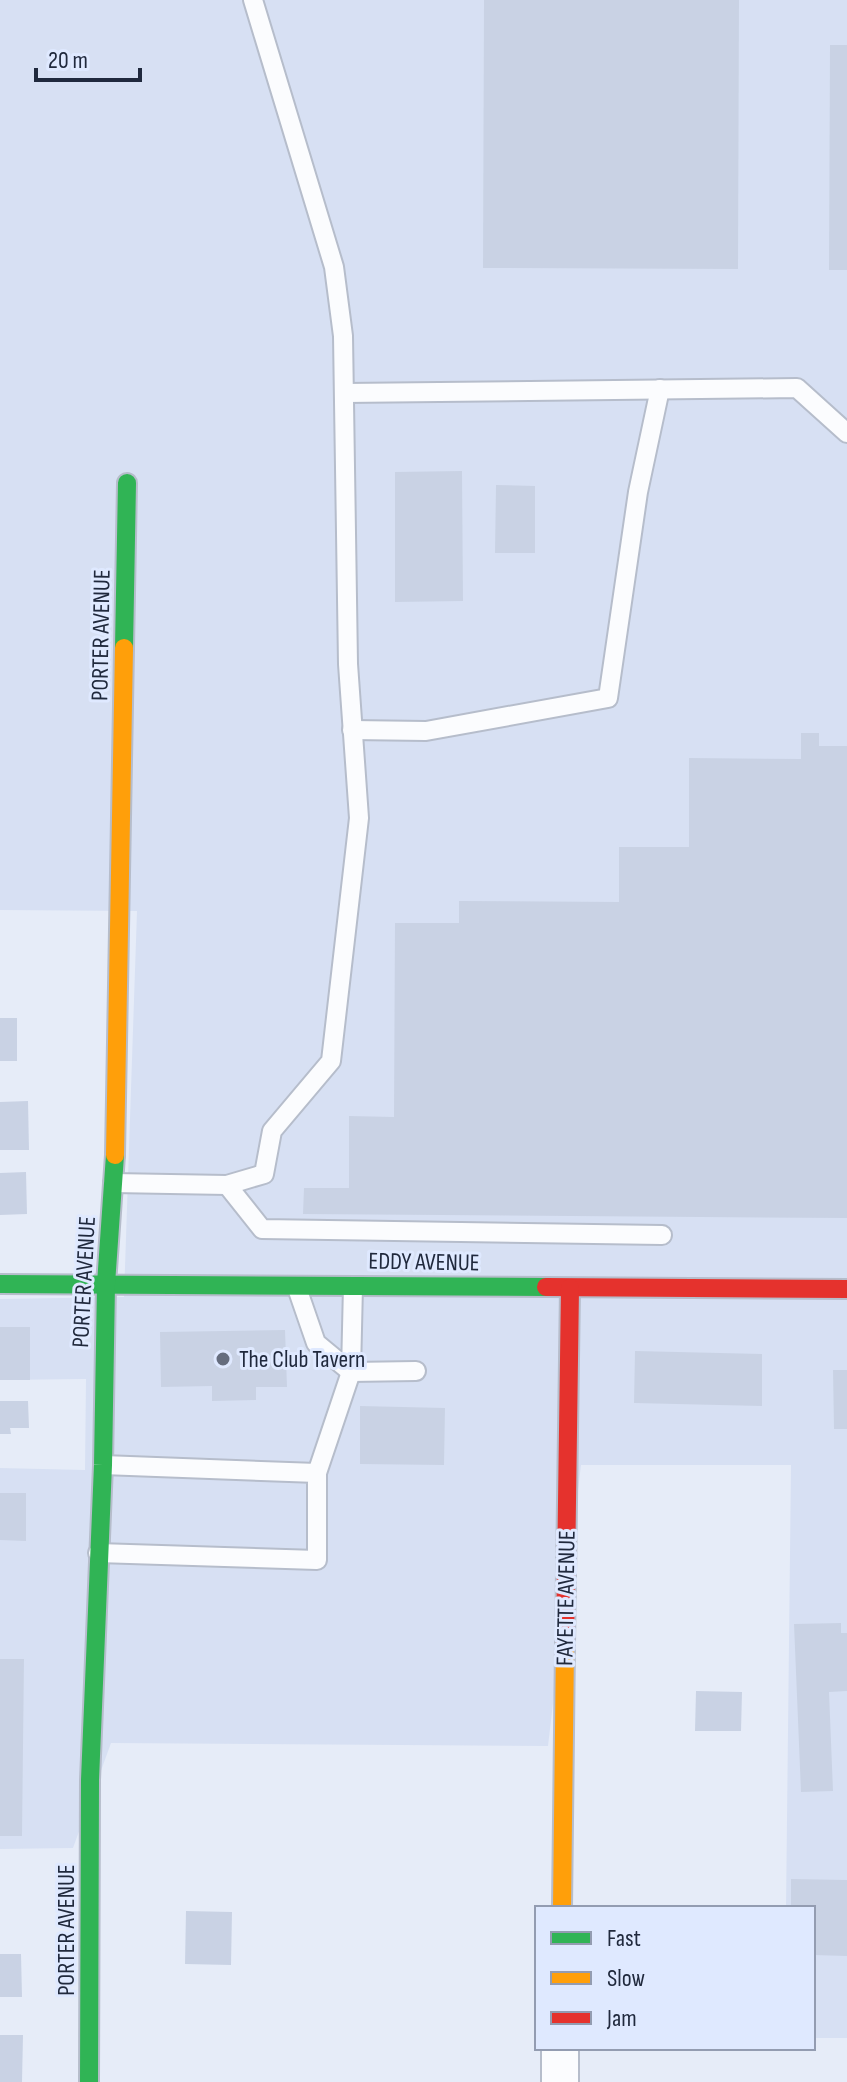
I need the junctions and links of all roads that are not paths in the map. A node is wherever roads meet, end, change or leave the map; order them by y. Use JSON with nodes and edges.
{"nodes":[{"id":1,"x":253,"y":0,"type":"edge"},
{"id":2,"x":660,"y":389,"type":"junction"},
{"id":3,"x":345,"y":393,"type":"junction"},
{"id":4,"x":847,"y":433,"type":"edge"},
{"id":5,"x":127,"y":483,"type":"dead end"},
{"id":6,"x":352,"y":730,"type":"junction"},
{"id":7,"x":113,"y":1183,"type":"junction"},
{"id":8,"x":227,"y":1185,"type":"junction"},
{"id":9,"x":662,"y":1235,"type":"dead end"},
{"id":10,"x":0,"y":1284,"type":"edge"},
{"id":11,"x":106,"y":1284,"type":"junction"},
{"id":12,"x":296,"y":1286,"type":"junction"},
{"id":13,"x":353,"y":1286,"type":"junction"},
{"id":14,"x":570,"y":1288,"type":"junction"},
{"id":15,"x":847,"y":1289,"type":"edge"},
{"id":16,"x":416,"y":1371,"type":"dead end"},
{"id":17,"x":351,"y":1372,"type":"junction"},
{"id":18,"x":103,"y":1465,"type":"junction"},
{"id":19,"x":317,"y":1473,"type":"junction"},
{"id":20,"x":98,"y":1553,"type":"junction"},
{"id":21,"x":562,"y":1906,"type":"edge"},
{"id":22,"x":560,"y":2050,"type":"edge"},
{"id":23,"x":89,"y":2082,"type":"edge"},
{"id":24,"x":560,"y":2082,"type":"edge"}],
"edges":[{"from":1,"to":3,"type":"lane"},
{"from":2,"to":3,"type":"lane"},
{"from":2,"to":4,"type":"lane"},
{"from":2,"to":6,"type":"lane"},
{"from":3,"to":6,"type":"lane"},
{"from":5,"to":7,"type":"street","name":"PORTER AVENUE"},
{"from":6,"to":8,"type":"lane"},
{"from":7,"to":8,"type":"lane"},
{"from":7,"to":11,"type":"street","name":"PORTER AVENUE"},
{"from":8,"to":9,"type":"lane"},
{"from":10,"to":11,"type":"street","name":"EDDY AVENUE"},
{"from":11,"to":12,"type":"street","name":"EDDY AVENUE"},
{"from":11,"to":18,"type":"street","name":"PORTER AVENUE"},
{"from":12,"to":13,"type":"street","name":"EDDY AVENUE"},
{"from":12,"to":17,"type":"lane"},
{"from":13,"to":14,"type":"street","name":"EDDY AVENUE"},
{"from":13,"to":17,"type":"lane"},
{"from":14,"to":15,"type":"street","name":"EDDY AVENUE"},
{"from":14,"to":21,"type":"street","name":"FAYETTE AVENUE"},
{"from":16,"to":17,"type":"lane"},
{"from":17,"to":19,"type":"lane"},
{"from":18,"to":19,"type":"lane"},
{"from":18,"to":20,"type":"street","name":"PORTER AVENUE"},
{"from":19,"to":20,"type":"lane"},
{"from":20,"to":23,"type":"street","name":"PORTER AVENUE"},
{"from":22,"to":24,"type":"street"}]}
